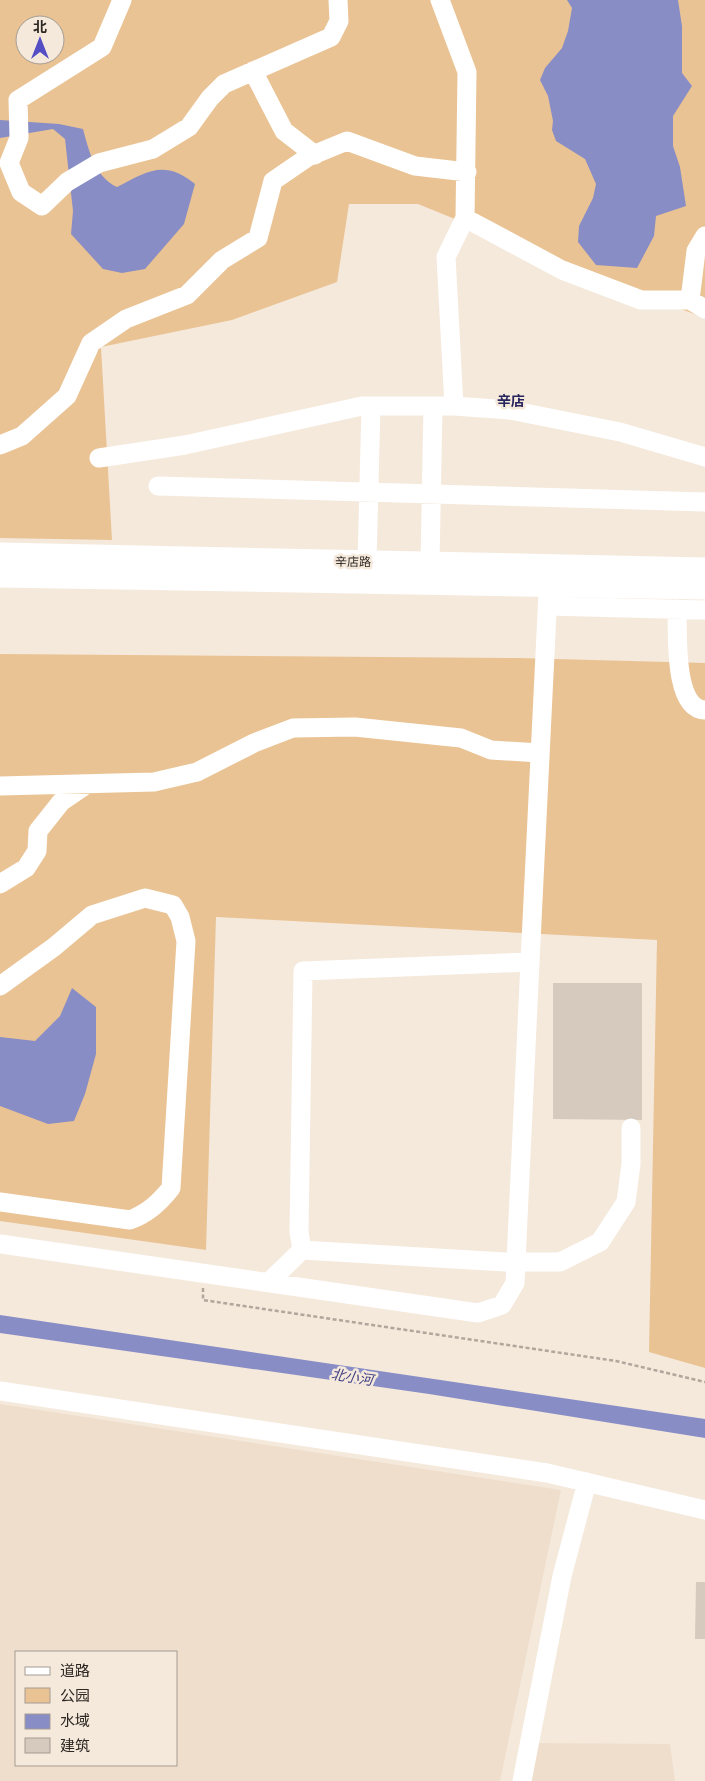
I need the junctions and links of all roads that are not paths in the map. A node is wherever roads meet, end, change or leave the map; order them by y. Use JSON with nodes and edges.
{"nodes":[{"id":1,"x":122,"y":0,"type":"edge"},
{"id":2,"x":338,"y":0,"type":"edge"},
{"id":3,"x":440,"y":0,"type":"edge"},
{"id":4,"x":253,"y":71,"type":"junction"},
{"id":5,"x":315,"y":155,"type":"junction"},
{"id":6,"x":466,"y":172,"type":"junction"},
{"id":7,"x":465,"y":218,"type":"junction"},
{"id":8,"x":705,"y":236,"type":"edge"},
{"id":9,"x":698,"y":305,"type":"edge"},
{"id":10,"x":371,"y":406,"type":"junction"},
{"id":11,"x":433,"y":406,"type":"junction"},
{"id":12,"x":454,"y":406,"type":"junction"},
{"id":13,"x":0,"y":445,"type":"edge"},
{"id":14,"x":705,"y":457,"type":"edge"},
{"id":15,"x":99,"y":458,"type":"dead end"},
{"id":16,"x":158,"y":486,"type":"dead end"},
{"id":17,"x":368,"y":492,"type":"junction"},
{"id":18,"x":432,"y":494,"type":"junction"},
{"id":19,"x":705,"y":502,"type":"edge"},
{"id":20,"x":0,"y":555,"type":"edge"},
{"id":21,"x":367,"y":562,"type":"junction"},
{"id":22,"x":430,"y":563,"type":"junction"},
{"id":23,"x":705,"y":570,"type":"edge"},
{"id":24,"x":0,"y":575,"type":"edge"},
{"id":25,"x":548,"y":585,"type":"junction"},
{"id":26,"x":705,"y":587,"type":"edge"},
{"id":27,"x":677,"y":609,"type":"junction"},
{"id":28,"x":705,"y":610,"type":"edge"},
{"id":29,"x":705,"y":710,"type":"edge"},
{"id":30,"x":540,"y":753,"type":"junction"},
{"id":31,"x":86,"y":785,"type":"junction"},
{"id":32,"x":0,"y":786,"type":"edge"},
{"id":33,"x":0,"y":884,"type":"edge"},
{"id":34,"x":530,"y":962,"type":"junction"},
{"id":35,"x":0,"y":986,"type":"edge"},
{"id":36,"x":632,"y":1128,"type":"dead end"},
{"id":37,"x":0,"y":1202,"type":"edge"},
{"id":38,"x":0,"y":1244,"type":"edge"},
{"id":39,"x":302,"y":1250,"type":"junction"},
{"id":40,"x":269,"y":1282,"type":"junction"},
{"id":41,"x":0,"y":1391,"type":"edge"},
{"id":42,"x":587,"y":1482,"type":"junction"},
{"id":43,"x":705,"y":1510,"type":"edge"},
{"id":44,"x":522,"y":1781,"type":"edge"}],
"edges":[{"from":1,"to":4,"type":"street"},
{"from":2,"to":4,"type":"street"},
{"from":3,"to":6,"type":"street"},
{"from":4,"to":5,"type":"street"},
{"from":5,"to":6,"type":"street"},
{"from":5,"to":13,"type":"street"},
{"from":6,"to":7,"type":"street"},
{"from":7,"to":9,"type":"street"},
{"from":7,"to":12,"type":"street"},
{"from":8,"to":9,"type":"street"},
{"from":10,"to":11,"type":"street"},
{"from":10,"to":15,"type":"street"},
{"from":10,"to":17,"type":"street"},
{"from":11,"to":12,"type":"street"},
{"from":11,"to":18,"type":"street"},
{"from":12,"to":14,"type":"street"},
{"from":16,"to":17,"type":"street"},
{"from":17,"to":18,"type":"street"},
{"from":17,"to":21,"type":"street"},
{"from":18,"to":19,"type":"street"},
{"from":18,"to":22,"type":"street"},
{"from":20,"to":21,"type":"main road","name":"辛店路"},
{"from":21,"to":22,"type":"main road","name":"辛店路"},
{"from":22,"to":25,"type":"main road","name":"辛店路"},
{"from":23,"to":25,"type":"main road","name":"辛店路"},
{"from":24,"to":25,"type":"main road","name":"辛店路"},
{"from":25,"to":26,"type":"main road","name":"辛店路"},
{"from":25,"to":27,"type":"street"},
{"from":25,"to":30,"type":"street"},
{"from":27,"to":28,"type":"street"},
{"from":27,"to":29,"type":"street"},
{"from":30,"to":31,"type":"street"},
{"from":30,"to":34,"type":"street"},
{"from":31,"to":32,"type":"street"},
{"from":31,"to":33,"type":"street"},
{"from":34,"to":39,"type":"street"},
{"from":34,"to":40,"type":"street"},
{"from":35,"to":37,"type":"street"},
{"from":36,"to":39,"type":"street"},
{"from":38,"to":40,"type":"street"},
{"from":39,"to":40,"type":"street"},
{"from":41,"to":42,"type":"street"},
{"from":42,"to":43,"type":"street"},
{"from":42,"to":44,"type":"street"}]}
